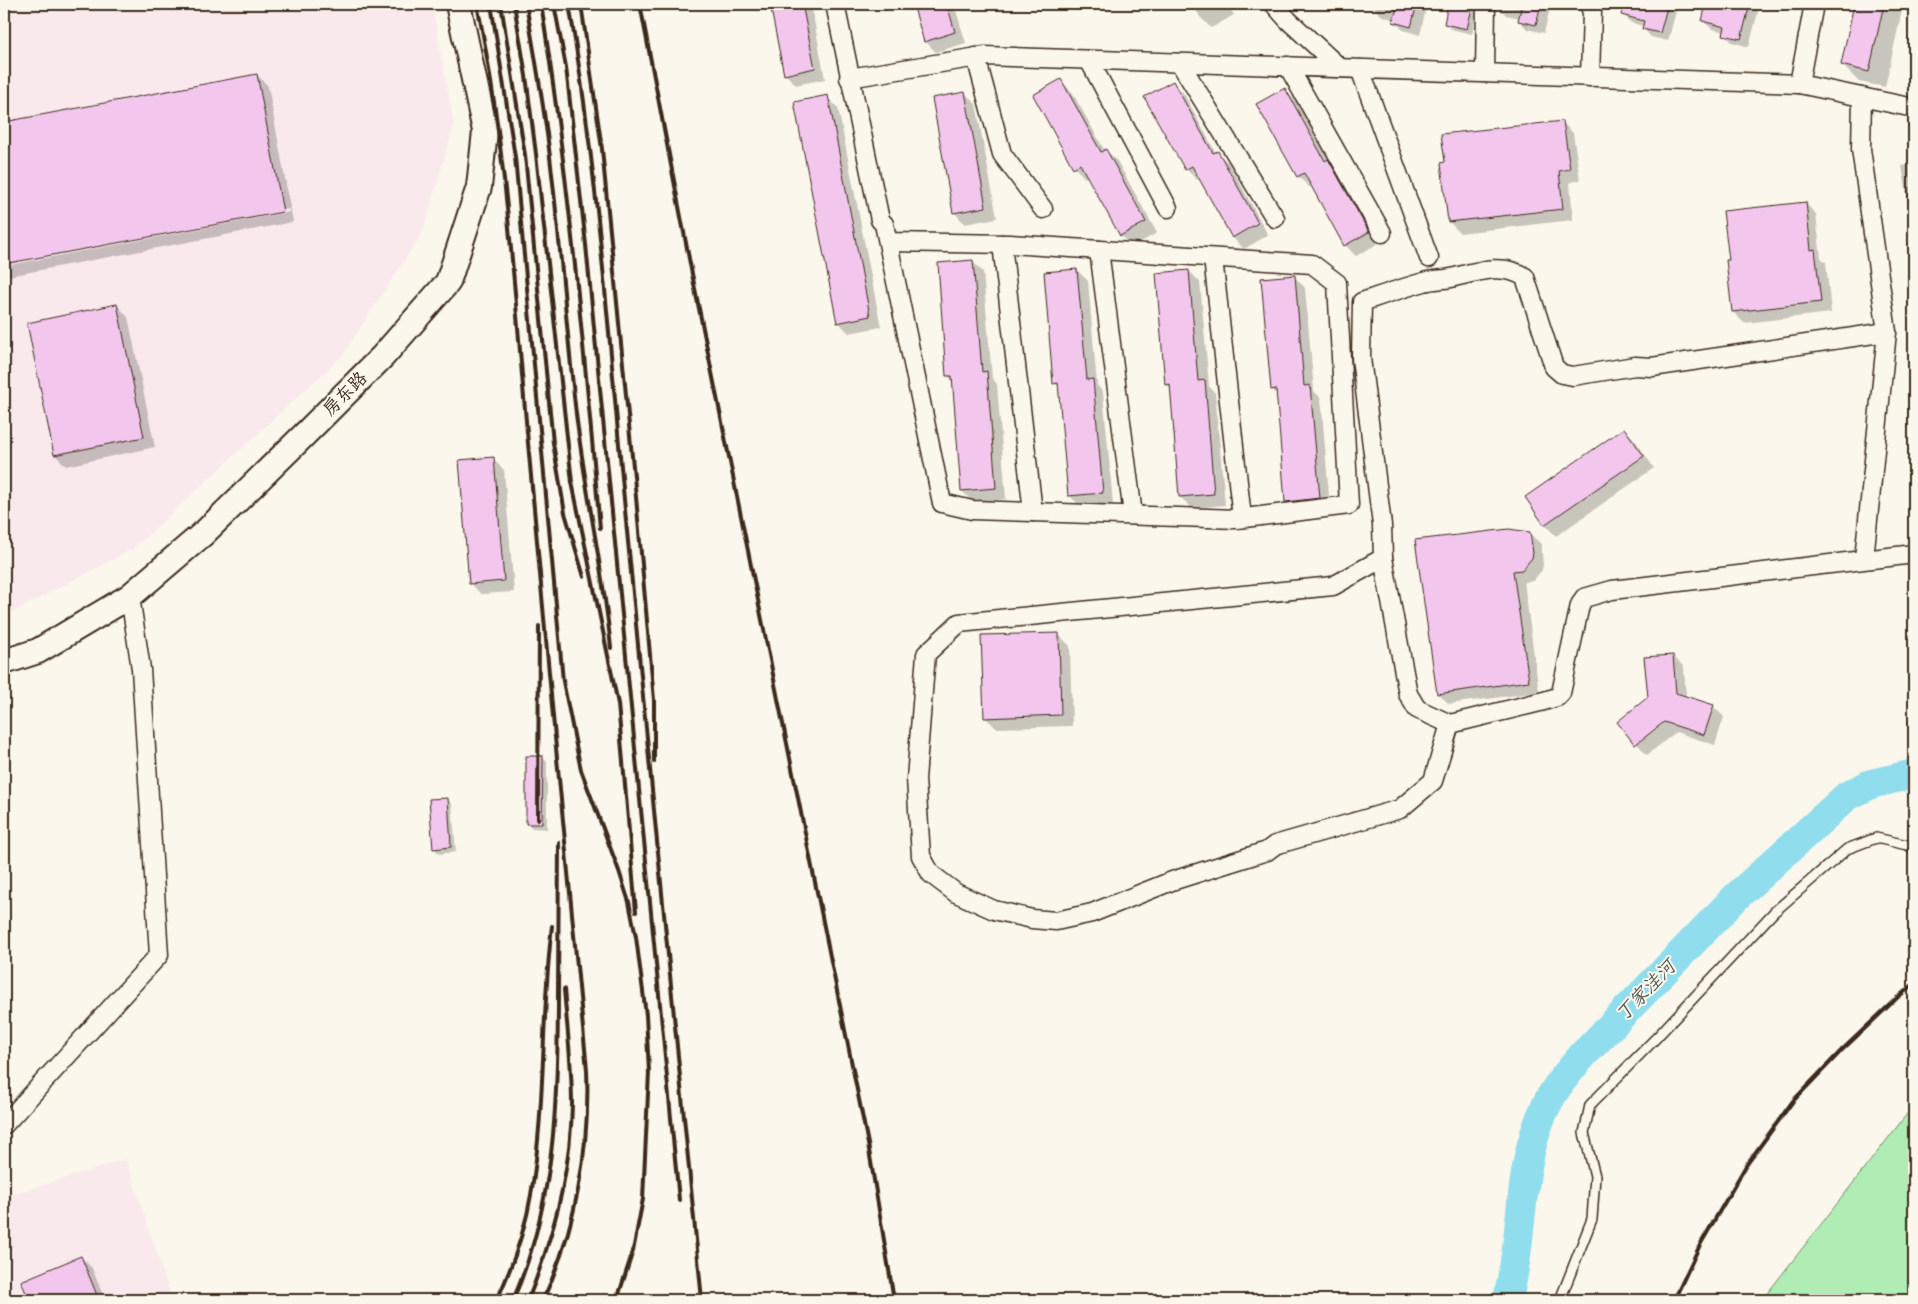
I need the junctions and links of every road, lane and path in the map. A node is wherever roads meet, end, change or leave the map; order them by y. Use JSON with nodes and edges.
{"nodes":[{"id":1,"x":458,"y":4,"type":"edge"},
{"id":2,"x":835,"y":4,"type":"edge"},
{"id":3,"x":1274,"y":4,"type":"edge"},
{"id":4,"x":1486,"y":4,"type":"edge"},
{"id":5,"x":1589,"y":4,"type":"edge"},
{"id":6,"x":1814,"y":4,"type":"edge"},
{"id":7,"x":976,"y":57,"type":"junction"},
{"id":8,"x":1089,"y":60,"type":"junction"},
{"id":9,"x":1180,"y":63,"type":"junction"},
{"id":10,"x":1288,"y":66,"type":"junction"},
{"id":11,"x":1340,"y":68,"type":"junction"},
{"id":12,"x":1360,"y":69,"type":"junction"},
{"id":13,"x":1485,"y":73,"type":"junction"},
{"id":14,"x":1590,"y":77,"type":"junction"},
{"id":15,"x":849,"y":78,"type":"junction"},
{"id":16,"x":1799,"y":84,"type":"junction"},
{"id":17,"x":1862,"y":97,"type":"junction"},
{"id":18,"x":1914,"y":108,"type":"edge"},
{"id":19,"x":1168,"y":208,"type":"dead end"},
{"id":20,"x":1044,"y":210,"type":"dead end"},
{"id":21,"x":1275,"y":218,"type":"dead end"},
{"id":22,"x":1382,"y":233,"type":"dead end"},
{"id":23,"x":888,"y":242,"type":"junction"},
{"id":24,"x":1002,"y":244,"type":"junction"},
{"id":25,"x":1099,"y":250,"type":"junction"},
{"id":26,"x":1213,"y":258,"type":"junction"},
{"id":27,"x":1429,"y":258,"type":"dead end"},
{"id":28,"x":1886,"y":332,"type":"junction"},
{"id":29,"x":1033,"y":512,"type":"junction"},
{"id":30,"x":1133,"y":515,"type":"junction"},
{"id":31,"x":1242,"y":518,"type":"junction"},
{"id":32,"x":1914,"y":554,"type":"edge"},
{"id":33,"x":1383,"y":558,"type":"junction"},
{"id":34,"x":1864,"y":559,"type":"junction"},
{"id":35,"x":130,"y":596,"type":"junction"},
{"id":36,"x":4,"y":662,"type":"edge"},
{"id":37,"x":1450,"y":724,"type":"junction"},
{"id":38,"x":1914,"y":848,"type":"edge"},
{"id":39,"x":4,"y":1125,"type":"edge"},
{"id":40,"x":1560,"y":1300,"type":"edge"}],
"edges":[{"from":1,"to":35,"type":"main road","name":"房东路"},
{"from":2,"to":15,"type":"street"},
{"from":3,"to":11,"type":"street"},
{"from":4,"to":13,"type":"street"},
{"from":5,"to":14,"type":"street"},
{"from":6,"to":16,"type":"street"},
{"from":7,"to":8,"type":"street"},
{"from":7,"to":15,"type":"street"},
{"from":7,"to":20,"type":"street"},
{"from":8,"to":9,"type":"street"},
{"from":8,"to":19,"type":"street"},
{"from":9,"to":10,"type":"street"},
{"from":9,"to":21,"type":"street"},
{"from":10,"to":11,"type":"street"},
{"from":10,"to":22,"type":"street"},
{"from":11,"to":12,"type":"street"},
{"from":12,"to":13,"type":"street"},
{"from":12,"to":27,"type":"street"},
{"from":13,"to":14,"type":"street"},
{"from":14,"to":16,"type":"street"},
{"from":15,"to":23,"type":"street"},
{"from":16,"to":17,"type":"street"},
{"from":17,"to":18,"type":"street"},
{"from":17,"to":28,"type":"street"},
{"from":23,"to":24,"type":"street"},
{"from":23,"to":29,"type":"street"},
{"from":24,"to":25,"type":"street"},
{"from":24,"to":29,"type":"street"},
{"from":25,"to":26,"type":"street"},
{"from":25,"to":30,"type":"street"},
{"from":26,"to":31,"type":"street"},
{"from":26,"to":31,"type":"street"},
{"from":28,"to":33,"type":"street"},
{"from":28,"to":34,"type":"street"},
{"from":29,"to":30,"type":"street"},
{"from":30,"to":31,"type":"street"},
{"from":32,"to":34,"type":"street"},
{"from":33,"to":37,"type":"street"},
{"from":33,"to":37,"type":"street"},
{"from":34,"to":37,"type":"street"},
{"from":35,"to":36,"type":"main road","name":"房东路"},
{"from":35,"to":39,"type":"street"},
{"from":38,"to":40,"type":"lane"}]}
